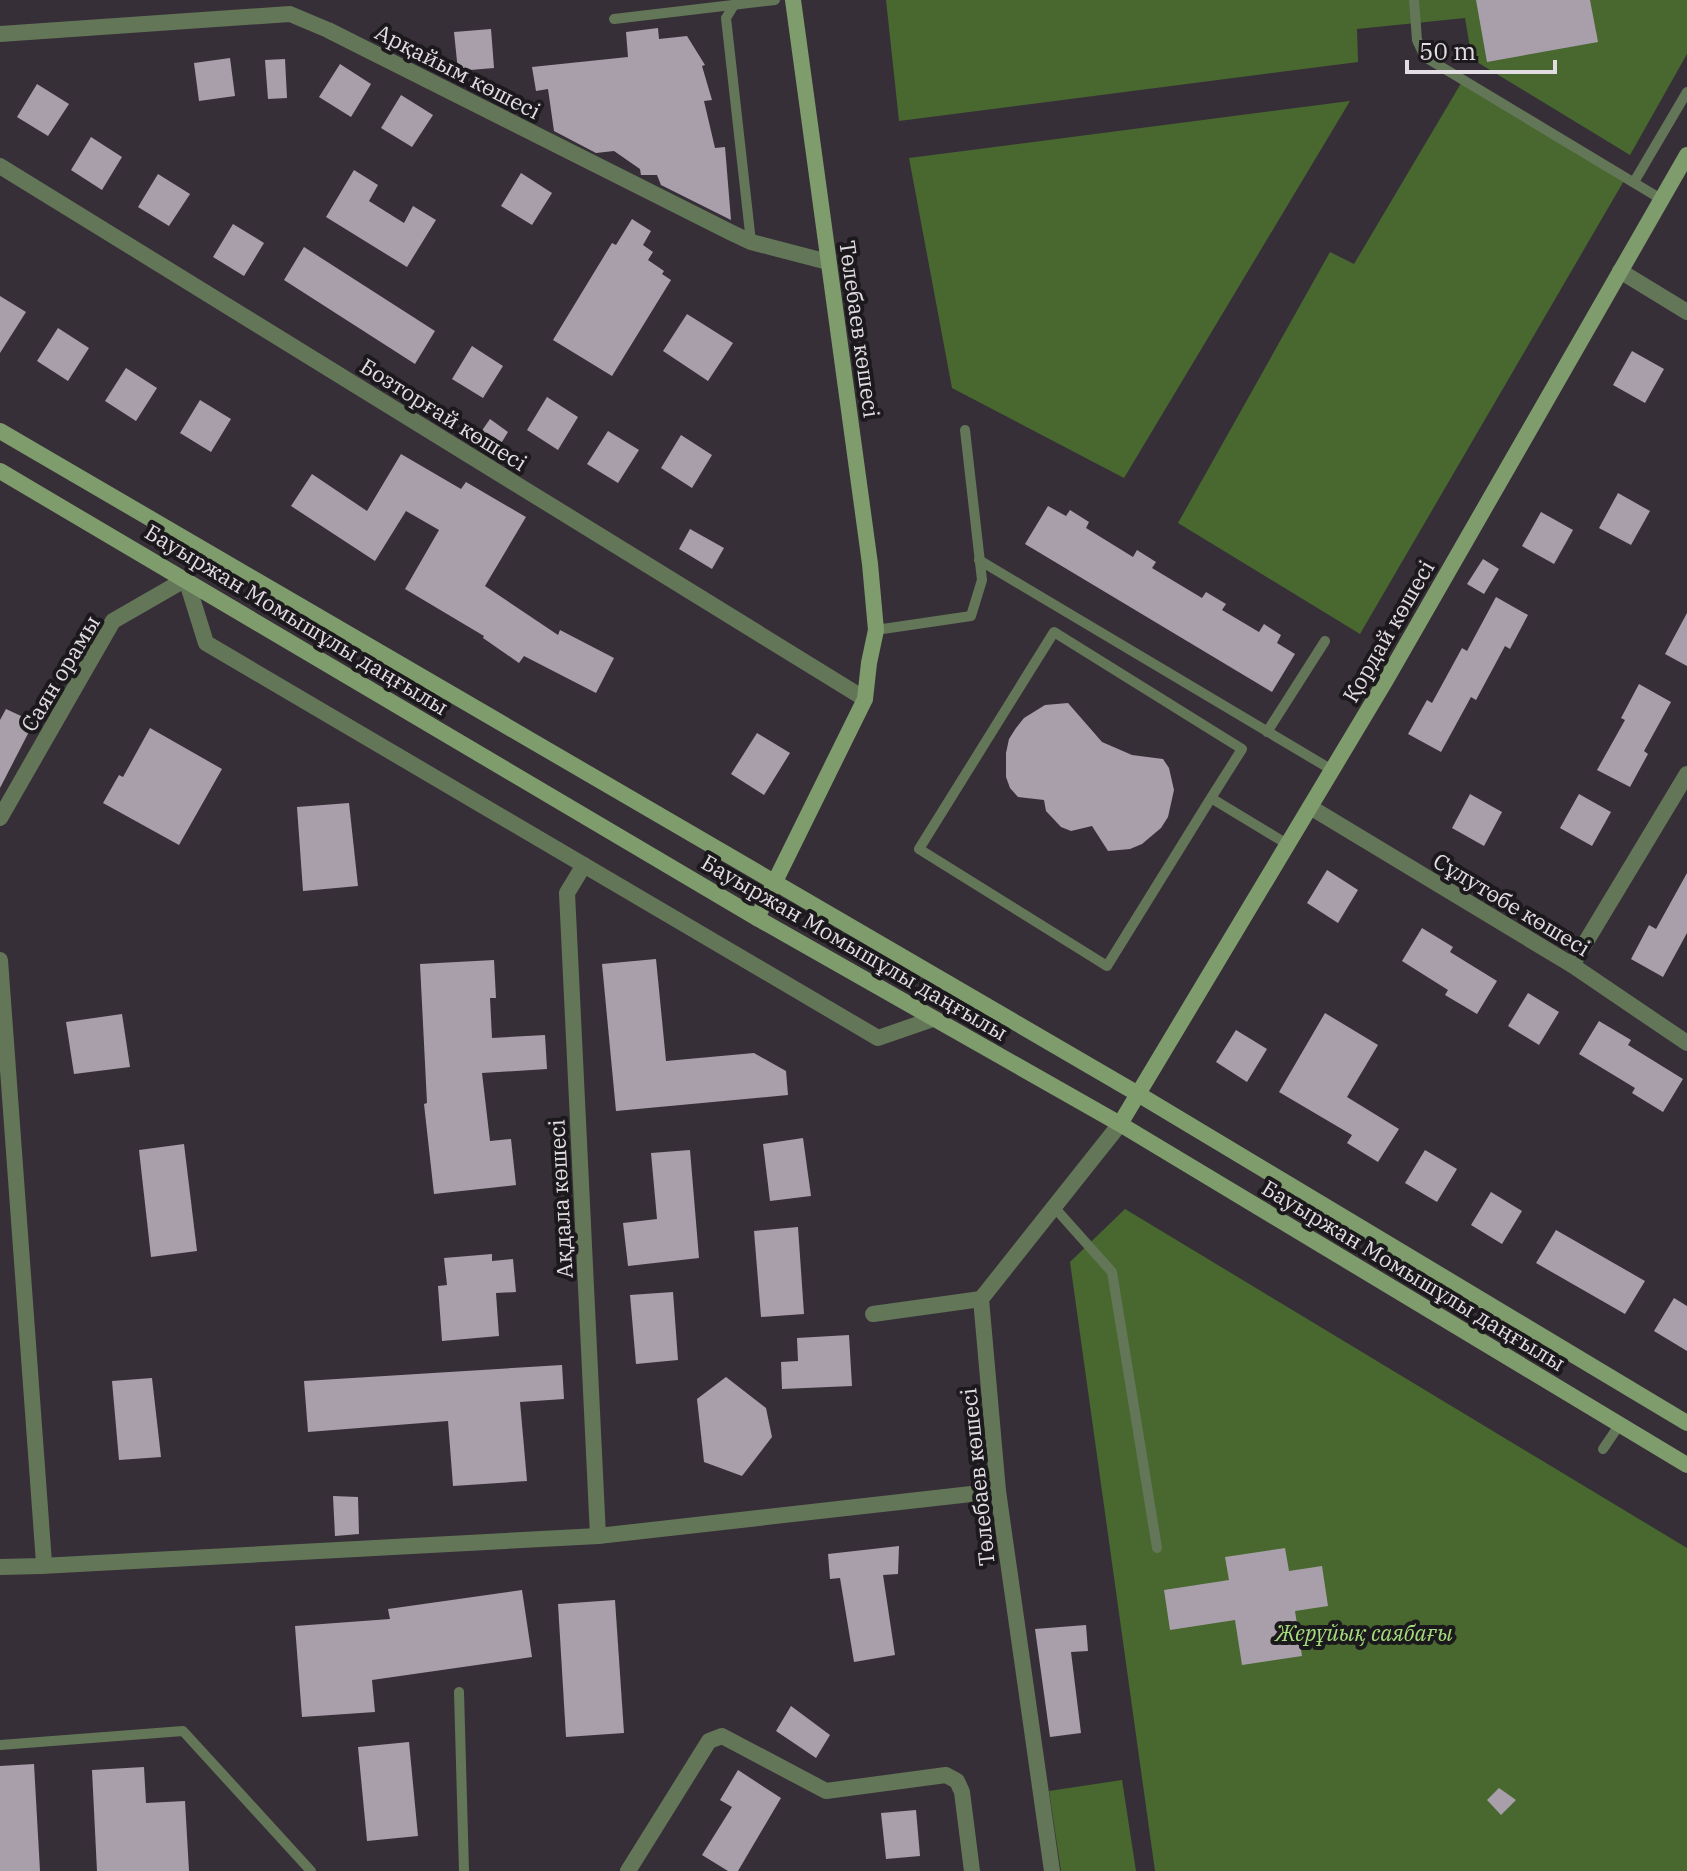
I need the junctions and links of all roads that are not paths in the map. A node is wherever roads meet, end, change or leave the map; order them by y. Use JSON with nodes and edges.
{"nodes":[{"id":1,"x":775,"y":0,"type":"edge"},
{"id":2,"x":793,"y":0,"type":"edge"},
{"id":3,"x":1414,"y":0,"type":"edge"},
{"id":4,"x":734,"y":5,"type":"junction"},
{"id":5,"x":289,"y":7,"type":"edge"},
{"id":6,"x":614,"y":19,"type":"dead end"},
{"id":7,"x":0,"y":34,"type":"edge"},
{"id":8,"x":1687,"y":92,"type":"edge"},
{"id":9,"x":1687,"y":155,"type":"edge"},
{"id":10,"x":0,"y":166,"type":"edge"},
{"id":11,"x":1634,"y":182,"type":"junction"},
{"id":12,"x":1661,"y":199,"type":"junction"},
{"id":13,"x":751,"y":242,"type":"junction"},
{"id":14,"x":828,"y":262,"type":"junction"},
{"id":15,"x":1620,"y":271,"type":"junction"},
{"id":16,"x":1687,"y":312,"type":"edge"},
{"id":17,"x":965,"y":430,"type":"dead end"},
{"id":18,"x":0,"y":431,"type":"edge"},
{"id":19,"x":0,"y":471,"type":"edge"},
{"id":20,"x":979,"y":560,"type":"junction"},
{"id":21,"x":186,"y":579,"type":"junction"},
{"id":22,"x":876,"y":630,"type":"junction"},
{"id":23,"x":1325,"y":641,"type":"dead end"},
{"id":24,"x":865,"y":699,"type":"junction"},
{"id":25,"x":1267,"y":732,"type":"junction"},
{"id":26,"x":1332,"y":770,"type":"junction"},
{"id":27,"x":1687,"y":774,"type":"edge"},
{"id":28,"x":1211,"y":798,"type":"junction"},
{"id":29,"x":1310,"y":807,"type":"junction"},
{"id":30,"x":0,"y":818,"type":"edge"},
{"id":31,"x":1287,"y":844,"type":"junction"},
{"id":32,"x":584,"y":865,"type":"junction"},
{"id":33,"x":775,"y":882,"type":"junction"},
{"id":34,"x":757,"y":918,"type":"junction"},
{"id":35,"x":0,"y":960,"type":"edge"},
{"id":36,"x":1572,"y":965,"type":"junction"},
{"id":37,"x":933,"y":1019,"type":"junction"},
{"id":38,"x":1687,"y":1043,"type":"edge"},
{"id":39,"x":1138,"y":1094,"type":"junction"},
{"id":40,"x":1120,"y":1124,"type":"junction"},
{"id":41,"x":1054,"y":1207,"type":"junction"},
{"id":42,"x":981,"y":1299,"type":"junction"},
{"id":43,"x":873,"y":1314,"type":"dead end"},
{"id":44,"x":1687,"y":1423,"type":"edge"},
{"id":45,"x":1620,"y":1424,"type":"junction"},
{"id":46,"x":1603,"y":1449,"type":"dead end"},
{"id":47,"x":1687,"y":1465,"type":"edge"},
{"id":48,"x":998,"y":1491,"type":"junction"},
{"id":49,"x":598,"y":1536,"type":"junction"},
{"id":50,"x":1157,"y":1548,"type":"dead end"},
{"id":51,"x":42,"y":1564,"type":"junction"},
{"id":52,"x":0,"y":1567,"type":"edge"},
{"id":53,"x":459,"y":1692,"type":"dead end"},
{"id":54,"x":0,"y":1745,"type":"edge"},
{"id":55,"x":311,"y":1871,"type":"edge"},
{"id":56,"x":464,"y":1871,"type":"edge"},
{"id":57,"x":628,"y":1871,"type":"edge"},
{"id":58,"x":972,"y":1871,"type":"edge"},
{"id":59,"x":1052,"y":1871,"type":"edge"}],
"edges":[{"from":1,"to":4,"type":"lane"},
{"from":2,"to":14,"type":"main road","name":"Төлебаев көшесі"},
{"from":3,"to":11,"type":"lane"},
{"from":4,"to":6,"type":"lane"},
{"from":4,"to":13,"type":"lane"},
{"from":5,"to":7,"type":"street","name":"Арқайым көшесі"},
{"from":5,"to":13,"type":"street","name":"Арқайым көшесі"},
{"from":8,"to":11,"type":"lane"},
{"from":9,"to":12,"type":"main road","name":"Қордай көшесі"},
{"from":10,"to":24,"type":"street","name":"Бозторғай көшесі"},
{"from":11,"to":12,"type":"lane"},
{"from":12,"to":15,"type":"main road","name":"Қордай көшесі"},
{"from":13,"to":14,"type":"street","name":"Арқайым көшесі"},
{"from":14,"to":22,"type":"main road","name":"Төлебаев көшесі"},
{"from":15,"to":16,"type":"street"},
{"from":15,"to":26,"type":"main road","name":"Қордай көшесі"},
{"from":17,"to":20,"type":"lane"},
{"from":18,"to":33,"type":"main road","name":"Бауыржан Момышұлы даңғылы"},
{"from":19,"to":21,"type":"main road","name":"Бауыржан Момышұлы даңғылы"},
{"from":20,"to":22,"type":"lane"},
{"from":20,"to":25,"type":"lane"},
{"from":21,"to":30,"type":"street","name":"Саян орамы"},
{"from":21,"to":32,"type":"street"},
{"from":21,"to":34,"type":"main road","name":"Бауыржан Момышұлы даңғылы"},
{"from":22,"to":24,"type":"main road","name":"Төлебаев көшесі"},
{"from":23,"to":25,"type":"lane"},
{"from":24,"to":33,"type":"main road","name":"Төлебаев көшесі"},
{"from":25,"to":26,"type":"lane"},
{"from":26,"to":29,"type":"main road","name":"Қордай көшесі"},
{"from":27,"to":36,"type":"street"},
{"from":28,"to":28,"type":"lane"},
{"from":28,"to":31,"type":"lane"},
{"from":29,"to":31,"type":"main road","name":"Қордай көшесі"},
{"from":29,"to":36,"type":"street","name":"Сұлутөбе көшесі"},
{"from":31,"to":39,"type":"main road","name":"Қордай көшесі"},
{"from":32,"to":37,"type":"street"},
{"from":32,"to":49,"type":"street","name":"Ақдала көшесі"},
{"from":33,"to":34,"type":"main road","name":"Төлебаев көшесі"},
{"from":33,"to":39,"type":"main road","name":"Бауыржан Момышұлы даңғылы"},
{"from":34,"to":37,"type":"main road","name":"Бауыржан Момышұлы даңғылы"},
{"from":35,"to":51,"type":"street"},
{"from":36,"to":38,"type":"street","name":"Сұлутөбе көшесі"},
{"from":37,"to":40,"type":"main road","name":"Бауыржан Момышұлы даңғылы"},
{"from":39,"to":40,"type":"main road","name":"Қордай көшесі"},
{"from":39,"to":44,"type":"main road","name":"Бауыржан Момышұлы даңғылы"},
{"from":40,"to":41,"type":"street"},
{"from":40,"to":45,"type":"main road","name":"Бауыржан Момышұлы даңғылы"},
{"from":41,"to":42,"type":"street"},
{"from":41,"to":50,"type":"lane"},
{"from":42,"to":43,"type":"street"},
{"from":42,"to":48,"type":"street","name":"Төлебаев көшесі"},
{"from":45,"to":46,"type":"lane"},
{"from":45,"to":47,"type":"main road","name":"Бауыржан Момышұлы даңғылы"},
{"from":48,"to":49,"type":"street"},
{"from":48,"to":59,"type":"street","name":"Төлебаев көшесі"},
{"from":49,"to":51,"type":"street"},
{"from":51,"to":52,"type":"street"},
{"from":53,"to":56,"type":"lane"},
{"from":54,"to":55,"type":"lane"},
{"from":57,"to":58,"type":"street"}]}
